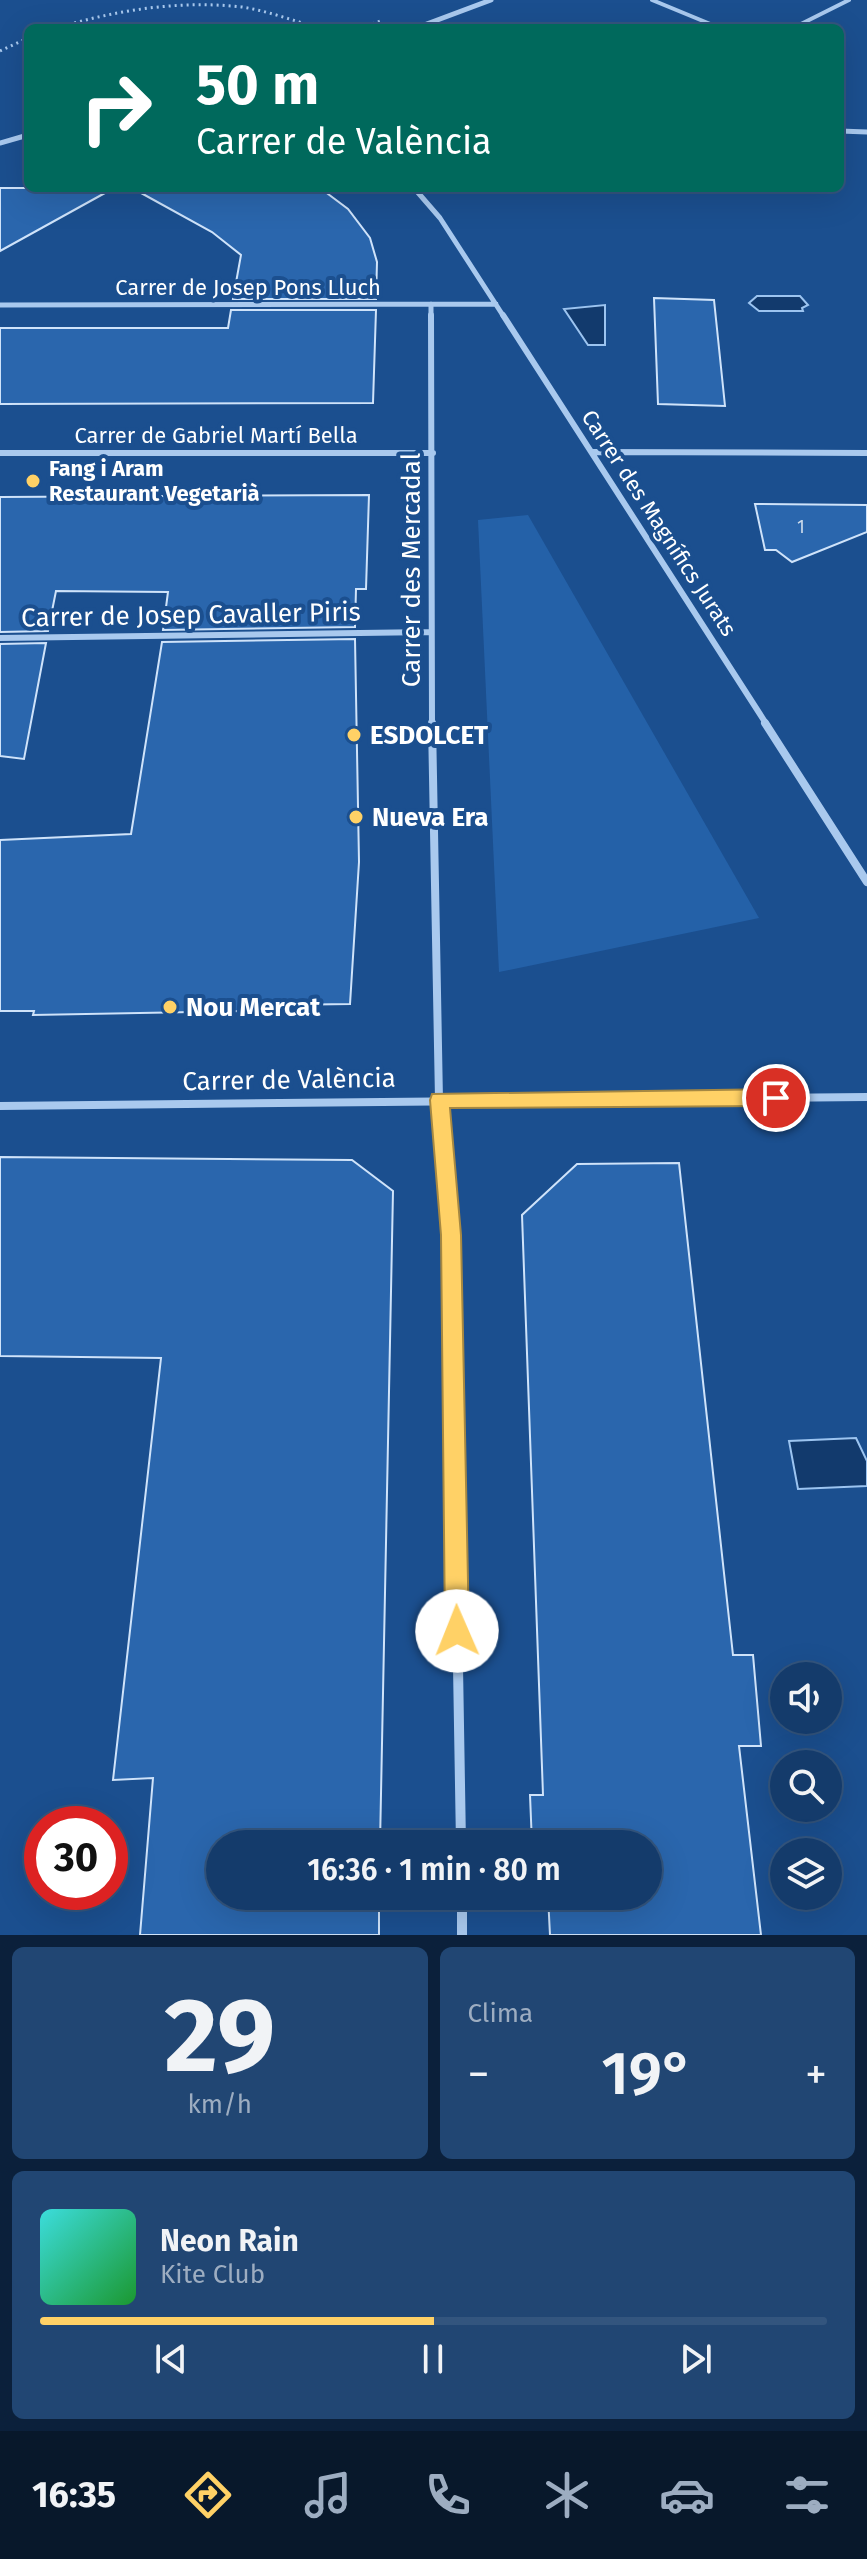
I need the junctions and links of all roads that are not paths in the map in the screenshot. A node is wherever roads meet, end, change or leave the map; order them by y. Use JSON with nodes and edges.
{"nodes":[{"id":1,"x":491,"y":0,"type":"edge"},
{"id":2,"x":652,"y":0,"type":"edge"},
{"id":3,"x":849,"y":0,"type":"edge"},
{"id":4,"x":427,"y":24,"type":"edge"},
{"id":5,"x":710,"y":24,"type":"edge"},
{"id":6,"x":801,"y":24,"type":"edge"},
{"id":7,"x":844,"y":131,"type":"edge"},
{"id":8,"x":867,"y":132,"type":"edge"},
{"id":9,"x":24,"y":136,"type":"edge"},
{"id":10,"x":0,"y":143,"type":"edge"},
{"id":11,"x":417,"y":192,"type":"edge"},
{"id":12,"x":431,"y":304,"type":"junction"},
{"id":13,"x":496,"y":304,"type":"junction"},
{"id":14,"x":0,"y":305,"type":"edge"},
{"id":15,"x":593,"y":452,"type":"junction"},
{"id":16,"x":0,"y":453,"type":"edge"},
{"id":17,"x":433,"y":453,"type":"junction"},
{"id":18,"x":867,"y":453,"type":"edge"},
{"id":19,"x":430,"y":632,"type":"junction"},
{"id":20,"x":0,"y":638,"type":"edge"},
{"id":21,"x":867,"y":882,"type":"edge"},
{"id":22,"x":867,"y":1097,"type":"edge"},
{"id":23,"x":439,"y":1100,"type":"junction"},
{"id":24,"x":0,"y":1106,"type":"edge"},
{"id":25,"x":461,"y":1830,"type":"edge"},
{"id":26,"x":462,"y":1910,"type":"edge"},
{"id":27,"x":462,"y":1935,"type":"edge"}],
"edges":[{"from":1,"to":4,"type":"street"},
{"from":2,"to":5,"type":"lane"},
{"from":3,"to":6,"type":"lane"},
{"from":7,"to":8,"type":"street"},
{"from":9,"to":10,"type":"street"},
{"from":11,"to":13,"type":"street","name":"Carrer des Magnífics Jurats"},
{"from":12,"to":13,"type":"street","name":"Carrer de Josep Pons Lluch"},
{"from":12,"to":14,"type":"street","name":"Carrer de Josep Pons Lluch"},
{"from":12,"to":17,"type":"street","name":"Carrer des Mercadal"},
{"from":13,"to":15,"type":"street","name":"Carrer des Magnífics Jurats"},
{"from":15,"to":18,"type":"street"},
{"from":15,"to":21,"type":"street","name":"Carrer des Magnífics Jurats"},
{"from":16,"to":17,"type":"street","name":"Carrer de Gabriel Martí Bella"},
{"from":17,"to":19,"type":"street","name":"Carrer des Mercadal"},
{"from":19,"to":20,"type":"street","name":"Carrer de Josep Cavaller Piris"},
{"from":19,"to":23,"type":"street","name":"Carrer des Mercadal"},
{"from":22,"to":23,"type":"street","name":"Carrer de València"},
{"from":23,"to":24,"type":"street","name":"Carrer de València"},
{"from":23,"to":25,"type":"street","name":"Carrer des Mercadal"},
{"from":26,"to":27,"type":"street"}]}
